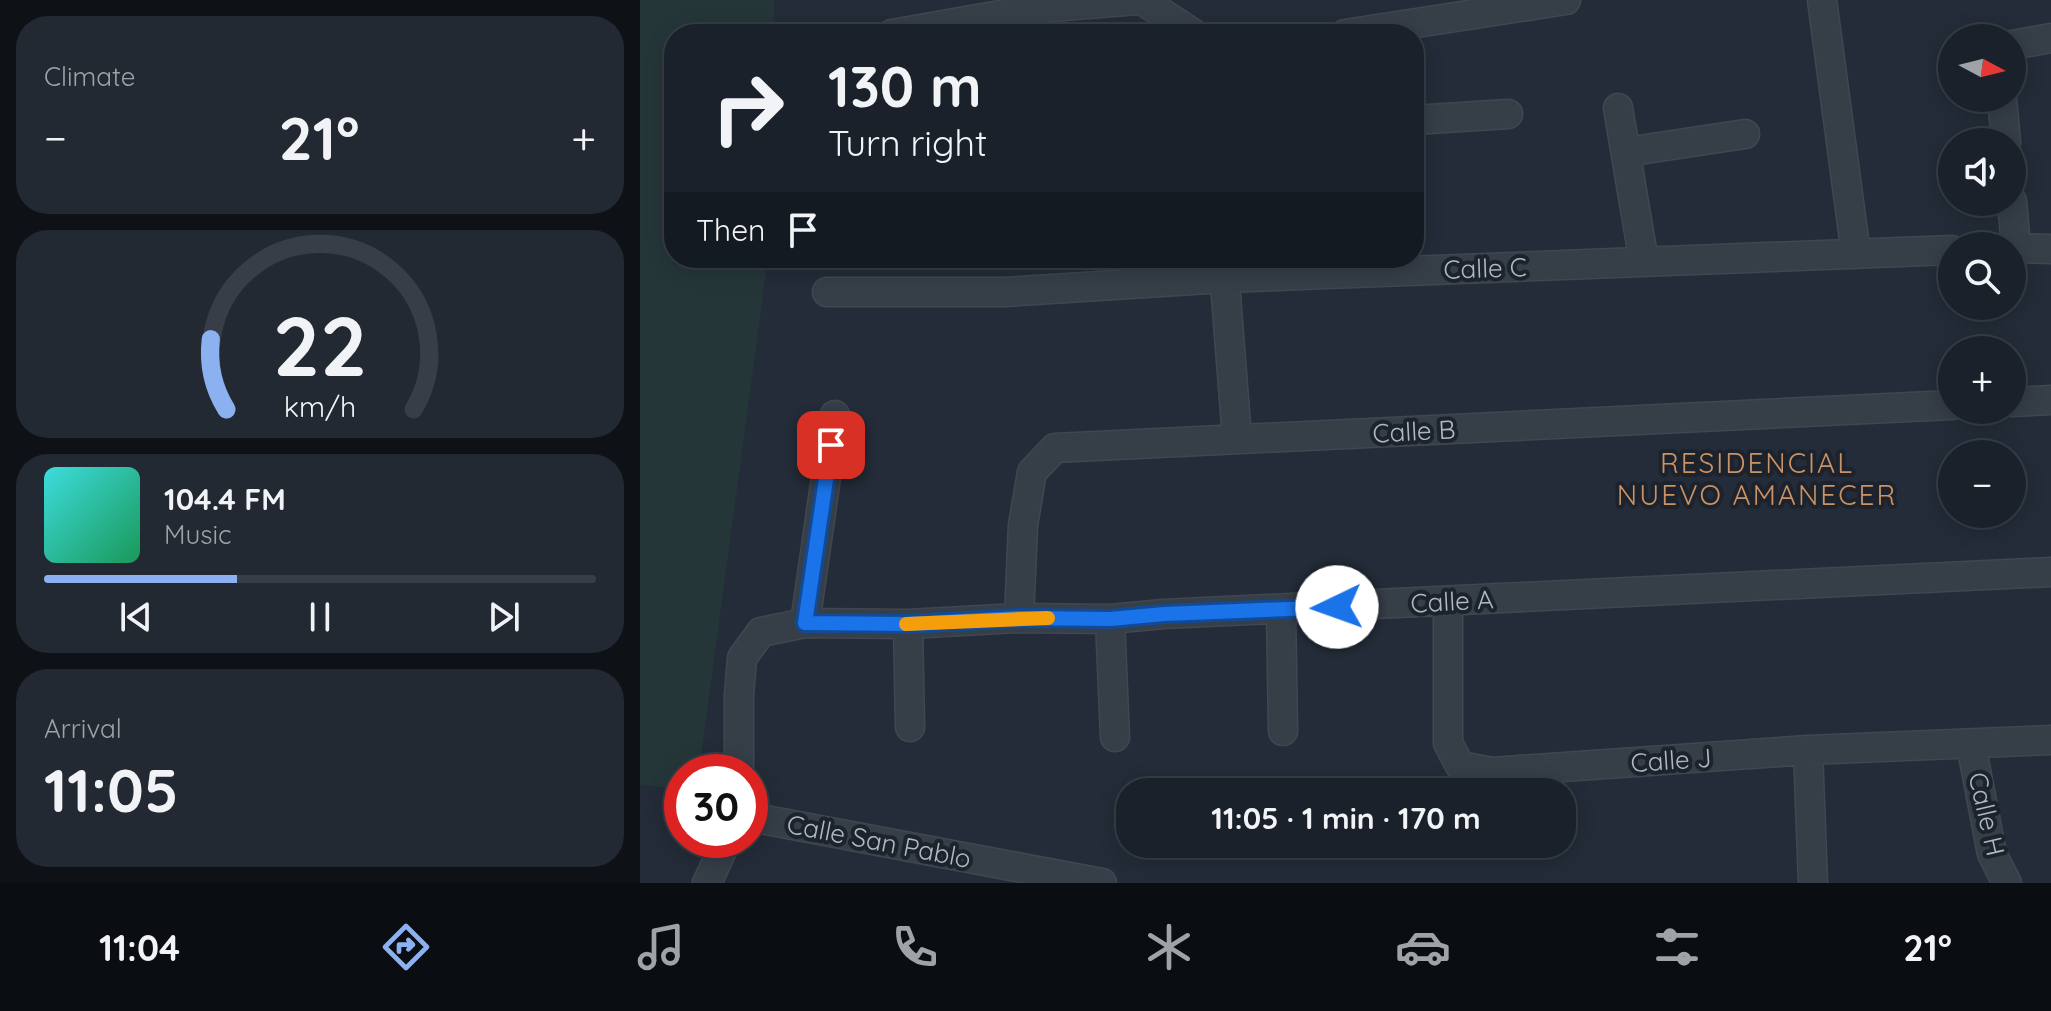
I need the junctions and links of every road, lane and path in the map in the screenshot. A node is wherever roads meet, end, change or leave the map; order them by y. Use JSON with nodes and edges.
{"nodes":[{"id":1,"x":1139,"y":0,"type":"edge"},
{"id":2,"x":1566,"y":0,"type":"edge"},
{"id":3,"x":1822,"y":0,"type":"edge"},
{"id":4,"x":949,"y":24,"type":"edge"},
{"id":5,"x":1178,"y":24,"type":"edge"},
{"id":6,"x":1410,"y":24,"type":"edge"},
{"id":7,"x":2051,"y":38,"type":"edge"},
{"id":8,"x":2026,"y":42,"type":"edge"},
{"id":9,"x":1618,"y":108,"type":"dead end"},
{"id":10,"x":1508,"y":114,"type":"dead end"},
{"id":11,"x":1424,"y":119,"type":"edge"},
{"id":12,"x":1745,"y":134,"type":"dead end"},
{"id":13,"x":1626,"y":152,"type":"junction"},
{"id":14,"x":2026,"y":248,"type":"edge"},
{"id":15,"x":2051,"y":249,"type":"edge"},
{"id":16,"x":1938,"y":251,"type":"edge"},
{"id":17,"x":1856,"y":254,"type":"junction"},
{"id":18,"x":1644,"y":262,"type":"junction"},
{"id":19,"x":1424,"y":265,"type":"edge"},
{"id":20,"x":1224,"y":268,"type":"edge"},
{"id":21,"x":827,"y":292,"type":"dead end"},
{"id":22,"x":2051,"y":400,"type":"edge"},
{"id":23,"x":2026,"y":401,"type":"edge"},
{"id":24,"x":1938,"y":406,"type":"edge"},
{"id":25,"x":835,"y":415,"type":"dead end"},
{"id":26,"x":1237,"y":438,"type":"junction"},
{"id":27,"x":2051,"y":572,"type":"edge"},
{"id":28,"x":1448,"y":601,"type":"junction"},
{"id":29,"x":1281,"y":609,"type":"junction"},
{"id":30,"x":1019,"y":618,"type":"junction"},
{"id":31,"x":1110,"y":619,"type":"junction"},
{"id":32,"x":805,"y":623,"type":"junction"},
{"id":33,"x":908,"y":624,"type":"junction"},
{"id":34,"x":910,"y":727,"type":"dead end"},
{"id":35,"x":1283,"y":731,"type":"dead end"},
{"id":36,"x":1115,"y":737,"type":"dead end"},
{"id":37,"x":2051,"y":740,"type":"edge"},
{"id":38,"x":1971,"y":744,"type":"junction"},
{"id":39,"x":1808,"y":750,"type":"junction"},
{"id":40,"x":739,"y":754,"type":"edge"},
{"id":41,"x":768,"y":820,"type":"edge"},
{"id":42,"x":719,"y":858,"type":"edge"},
{"id":43,"x":707,"y":883,"type":"edge"},
{"id":44,"x":1102,"y":883,"type":"edge"},
{"id":45,"x":1813,"y":883,"type":"edge"},
{"id":46,"x":2007,"y":883,"type":"edge"}],
"edges":[{"from":1,"to":4,"type":"street"},
{"from":1,"to":5,"type":"street"},
{"from":2,"to":6,"type":"street"},
{"from":3,"to":17,"type":"street"},
{"from":7,"to":8,"type":"street"},
{"from":9,"to":13,"type":"street"},
{"from":10,"to":11,"type":"street"},
{"from":12,"to":13,"type":"street"},
{"from":13,"to":18,"type":"street"},
{"from":14,"to":15,"type":"street"},
{"from":16,"to":17,"type":"street","name":"Calle C"},
{"from":17,"to":18,"type":"street","name":"Calle C"},
{"from":18,"to":19,"type":"street","name":"Calle C"},
{"from":20,"to":21,"type":"street","name":"Calle C"},
{"from":20,"to":26,"type":"street"},
{"from":22,"to":23,"type":"street"},
{"from":24,"to":26,"type":"street","name":"Calle B"},
{"from":25,"to":32,"type":"street"},
{"from":26,"to":30,"type":"street","name":"Calle B"},
{"from":27,"to":28,"type":"street","name":"Calle A"},
{"from":28,"to":29,"type":"street","name":"Calle A"},
{"from":28,"to":39,"type":"street","name":"Calle J"},
{"from":29,"to":31,"type":"street","name":"Calle A"},
{"from":29,"to":35,"type":"street"},
{"from":30,"to":31,"type":"street","name":"Calle A"},
{"from":30,"to":33,"type":"street","name":"Calle A"},
{"from":31,"to":36,"type":"street"},
{"from":32,"to":33,"type":"street","name":"Calle A"},
{"from":32,"to":40,"type":"street","name":"Calle A"},
{"from":33,"to":34,"type":"street"},
{"from":37,"to":38,"type":"street","name":"Calle J"},
{"from":38,"to":39,"type":"street","name":"Calle J"},
{"from":38,"to":46,"type":"street","name":"Calle H"},
{"from":39,"to":45,"type":"street"},
{"from":41,"to":44,"type":"street","name":"Calle San Pablo"},
{"from":42,"to":43,"type":"street"}]}
